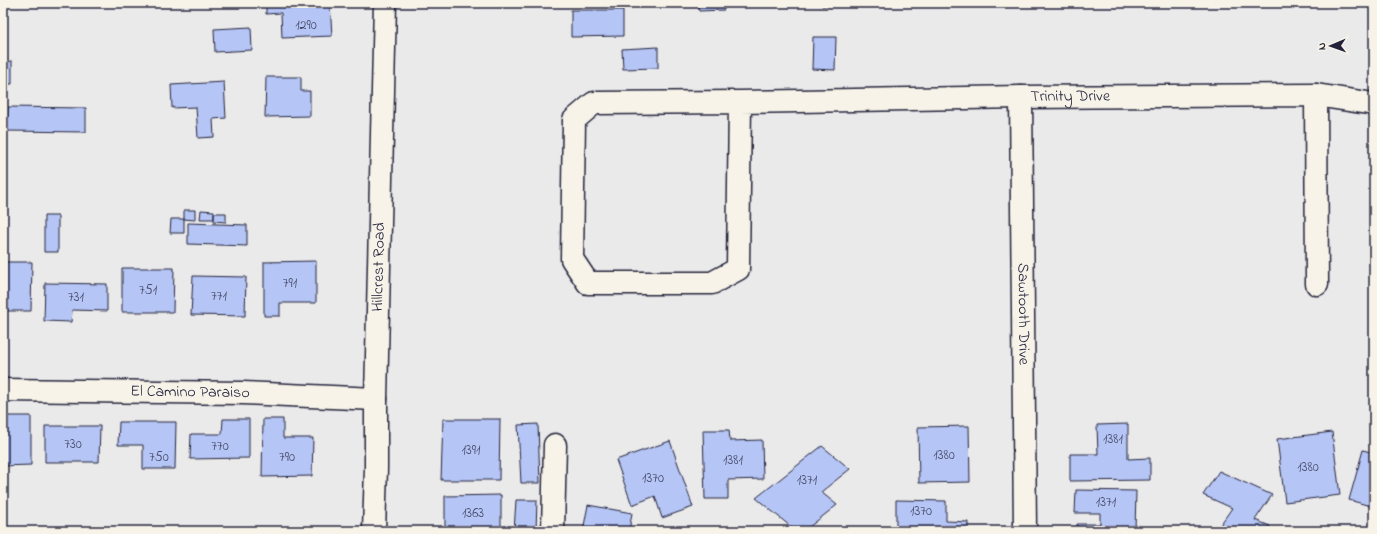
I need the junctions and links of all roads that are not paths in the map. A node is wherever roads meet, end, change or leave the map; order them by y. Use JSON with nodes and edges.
{"nodes":[{"id":1,"x":385,"y":3,"type":"edge"},
{"id":2,"x":1316,"y":95,"type":"junction"},
{"id":3,"x":1021,"y":97,"type":"junction"},
{"id":4,"x":740,"y":102,"type":"junction"},
{"id":5,"x":1374,"y":104,"type":"edge"},
{"id":6,"x":1317,"y":284,"type":"dead end"},
{"id":7,"x":3,"y":390,"type":"edge"},
{"id":8,"x":376,"y":399,"type":"junction"},
{"id":9,"x":555,"y":445,"type":"dead end"},
{"id":10,"x":374,"y":531,"type":"edge"},
{"id":11,"x":553,"y":531,"type":"edge"},
{"id":12,"x":1024,"y":531,"type":"edge"}],
"edges":[{"from":1,"to":8,"type":"street","name":"Hillcrest Road"},
{"from":2,"to":3,"type":"street","name":"Trinity Drive"},
{"from":2,"to":5,"type":"street","name":"Trinity Drive"},
{"from":2,"to":6,"type":"street"},
{"from":3,"to":4,"type":"street","name":"Trinity Drive"},
{"from":3,"to":12,"type":"street","name":"Sawtooth Drive"},
{"from":4,"to":4,"type":"street","name":"Trinity Drive"},
{"from":7,"to":8,"type":"street","name":"El Camino Paraiso"},
{"from":8,"to":10,"type":"street","name":"Hillcrest Road"},
{"from":9,"to":11,"type":"street"}]}
